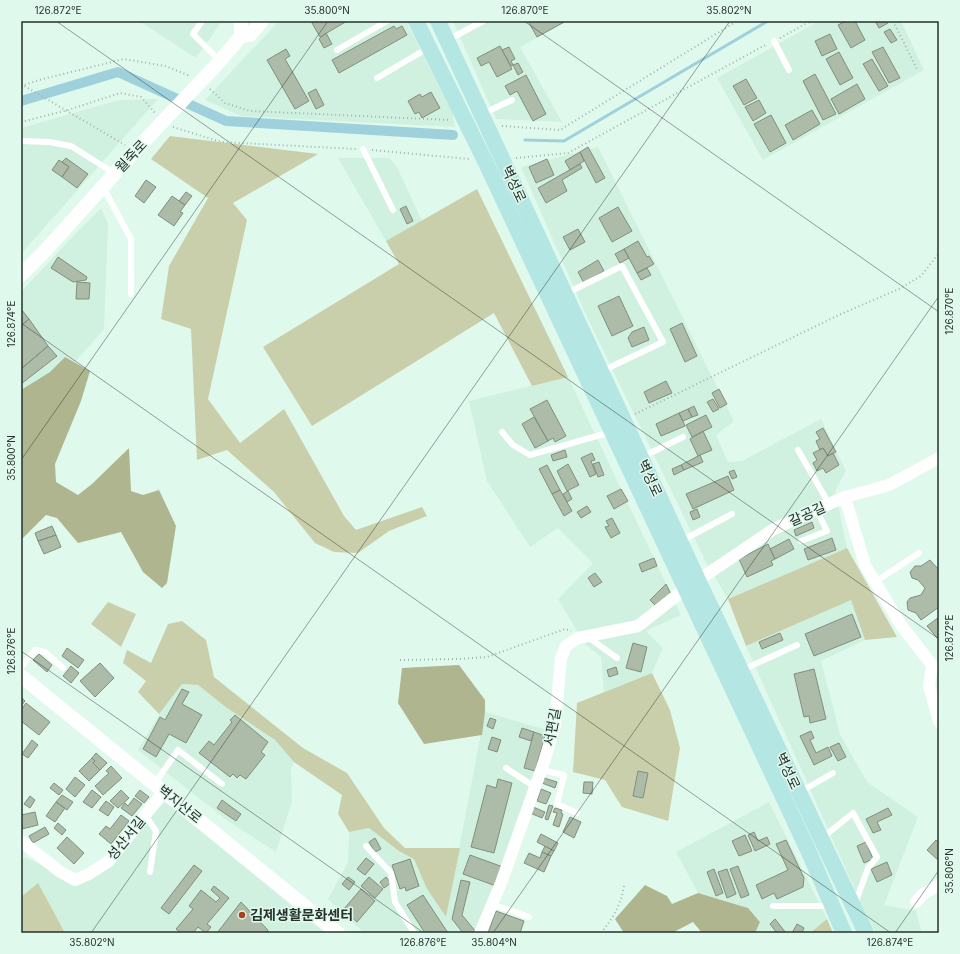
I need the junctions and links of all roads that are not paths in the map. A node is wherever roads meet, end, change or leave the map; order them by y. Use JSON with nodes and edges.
{"nodes":[{"id":1,"x":202,"y":21,"type":"edge"},
{"id":2,"x":241,"y":21,"type":"edge"},
{"id":3,"x":262,"y":21,"type":"edge"},
{"id":4,"x":388,"y":21,"type":"edge"},
{"id":5,"x":416,"y":21,"type":"edge"},
{"id":6,"x":438,"y":21,"type":"edge"},
{"id":7,"x":483,"y":21,"type":"edge"},
{"id":8,"x":241,"y":36,"type":"junction"},
{"id":9,"x":446,"y":41,"type":"junction"},
{"id":10,"x":774,"y":41,"type":"road end"},
{"id":11,"x":429,"y":47,"type":"junction"},
{"id":12,"x":337,"y":50,"type":"dead end"},
{"id":13,"x":220,"y":61,"type":"junction"},
{"id":14,"x":789,"y":70,"type":"dead end"},
{"id":15,"x":377,"y":78,"type":"dead end"},
{"id":16,"x":512,"y":100,"type":"dead end"},
{"id":17,"x":483,"y":119,"type":"junction"},
{"id":18,"x":21,"y":141,"type":"edge"},
{"id":19,"x":363,"y":149,"type":"road end"},
{"id":20,"x":114,"y":173,"type":"junction"},
{"id":21,"x":103,"y":187,"type":"junction"},
{"id":22,"x":392,"y":210,"type":"dead end"},
{"id":23,"x":21,"y":275,"type":"edge"},
{"id":24,"x":131,"y":294,"type":"dead end"},
{"id":25,"x":565,"y":294,"type":"junction"},
{"id":26,"x":601,"y":371,"type":"junction"},
{"id":27,"x":502,"y":432,"type":"dead end"},
{"id":28,"x":612,"y":432,"type":"junction"},
{"id":29,"x":683,"y":438,"type":"dead end"},
{"id":30,"x":798,"y":450,"type":"dead end"},
{"id":31,"x":641,"y":458,"type":"junction"},
{"id":32,"x":939,"y":458,"type":"edge"},
{"id":33,"x":845,"y":497,"type":"junction"},
{"id":34,"x":829,"y":504,"type":"junction"},
{"id":35,"x":816,"y":509,"type":"junction"},
{"id":36,"x":732,"y":514,"type":"dead end"},
{"id":37,"x":801,"y":541,"type":"dead end"},
{"id":38,"x":680,"y":542,"type":"junction"},
{"id":39,"x":918,"y":553,"type":"dead end"},
{"id":40,"x":875,"y":582,"type":"junction"},
{"id":41,"x":691,"y":584,"type":"junction"},
{"id":42,"x":587,"y":636,"type":"junction"},
{"id":43,"x":797,"y":645,"type":"dead end"},
{"id":44,"x":617,"y":658,"type":"dead end"},
{"id":45,"x":936,"y":664,"type":"edge"},
{"id":46,"x":21,"y":667,"type":"edge"},
{"id":47,"x":63,"y":668,"type":"dead end"},
{"id":48,"x":741,"y":670,"type":"junction"},
{"id":49,"x":21,"y":676,"type":"edge"},
{"id":50,"x":939,"y":722,"type":"edge"},
{"id":51,"x":506,"y":768,"type":"dead end"},
{"id":52,"x":541,"y":770,"type":"junction"},
{"id":53,"x":833,"y":773,"type":"dead end"},
{"id":54,"x":222,"y":784,"type":"dead end"},
{"id":55,"x":160,"y":787,"type":"junction"},
{"id":56,"x":535,"y":787,"type":"junction"},
{"id":57,"x":799,"y":793,"type":"junction"},
{"id":58,"x":577,"y":813,"type":"dead end"},
{"id":59,"x":145,"y":815,"type":"junction"},
{"id":60,"x":821,"y":839,"type":"junction"},
{"id":61,"x":21,"y":842,"type":"edge"},
{"id":62,"x":366,"y":846,"type":"dead end"},
{"id":63,"x":150,"y":872,"type":"dead end"},
{"id":64,"x":939,"y":885,"type":"edge"},
{"id":65,"x":916,"y":902,"type":"dead end"},
{"id":66,"x":492,"y":904,"type":"junction"},
{"id":67,"x":772,"y":906,"type":"dead end"},
{"id":68,"x":832,"y":906,"type":"junction"},
{"id":69,"x":853,"y":907,"type":"junction"},
{"id":70,"x":529,"y":917,"type":"dead end"},
{"id":71,"x":338,"y":933,"type":"edge"},
{"id":72,"x":414,"y":933,"type":"edge"},
{"id":73,"x":480,"y":933,"type":"edge"},
{"id":74,"x":844,"y":933,"type":"edge"},
{"id":75,"x":866,"y":933,"type":"edge"}],
"edges":[{"from":1,"to":13,"type":"lane"},
{"from":2,"to":8,"type":"street"},
{"from":3,"to":8,"type":"street","name":"월죽로"},
{"from":4,"to":12,"type":"lane"},
{"from":5,"to":11,"type":"main road","name":"벽성로"},
{"from":6,"to":9,"type":"main road","name":"벽성로"},
{"from":7,"to":9,"type":"lane"},
{"from":8,"to":13,"type":"street","name":"월죽로"},
{"from":9,"to":17,"type":"main road","name":"벽성로"},
{"from":10,"to":14,"type":"lane"},
{"from":11,"to":15,"type":"lane"},
{"from":11,"to":28,"type":"main road","name":"벽성로"},
{"from":13,"to":20,"type":"street","name":"월죽로"},
{"from":16,"to":17,"type":"lane"},
{"from":17,"to":25,"type":"main road","name":"벽성로"},
{"from":18,"to":20,"type":"lane"},
{"from":19,"to":22,"type":"lane"},
{"from":20,"to":21,"type":"street","name":"월죽로"},
{"from":21,"to":23,"type":"street","name":"월죽로"},
{"from":21,"to":24,"type":"lane"},
{"from":25,"to":26,"type":"main road","name":"벽성로"},
{"from":25,"to":26,"type":"lane"},
{"from":26,"to":31,"type":"main road","name":"벽성로"},
{"from":27,"to":28,"type":"lane"},
{"from":28,"to":41,"type":"main road","name":"벽성로"},
{"from":29,"to":31,"type":"lane"},
{"from":30,"to":34,"type":"lane"},
{"from":31,"to":38,"type":"main road","name":"벽성로"},
{"from":32,"to":33,"type":"street","name":"갈공길"},
{"from":33,"to":34,"type":"street","name":"갈공길"},
{"from":33,"to":40,"type":"street"},
{"from":34,"to":35,"type":"street","name":"갈공길"},
{"from":35,"to":37,"type":"lane"},
{"from":35,"to":41,"type":"street","name":"갈공길"},
{"from":36,"to":38,"type":"lane"},
{"from":38,"to":41,"type":"main road","name":"벽성로"},
{"from":39,"to":40,"type":"lane"},
{"from":40,"to":45,"type":"street"},
{"from":41,"to":42,"type":"street","name":"서편길"},
{"from":41,"to":48,"type":"main road","name":"벽성로"},
{"from":41,"to":68,"type":"main road","name":"벽성로"},
{"from":42,"to":44,"type":"lane"},
{"from":42,"to":52,"type":"street","name":"서편길"},
{"from":43,"to":48,"type":"lane"},
{"from":45,"to":50,"type":"street"},
{"from":46,"to":47,"type":"lane"},
{"from":48,"to":57,"type":"main road","name":"벽성로"},
{"from":49,"to":55,"type":"street","name":"벽지산로"},
{"from":51,"to":56,"type":"lane"},
{"from":52,"to":56,"type":"street","name":"서편길"},
{"from":52,"to":58,"type":"lane"},
{"from":53,"to":57,"type":"lane"},
{"from":54,"to":55,"type":"lane"},
{"from":55,"to":59,"type":"street","name":"성산서길"},
{"from":55,"to":71,"type":"street","name":"벽지산로"},
{"from":56,"to":66,"type":"street","name":"서편길"},
{"from":57,"to":60,"type":"main road","name":"벽성로"},
{"from":59,"to":61,"type":"street","name":"성산서길"},
{"from":59,"to":63,"type":"lane"},
{"from":60,"to":69,"type":"main road","name":"벽성로"},
{"from":60,"to":69,"type":"lane"},
{"from":62,"to":72,"type":"lane"},
{"from":64,"to":65,"type":"street"},
{"from":66,"to":70,"type":"lane"},
{"from":66,"to":73,"type":"street","name":"서편길"},
{"from":67,"to":68,"type":"lane"},
{"from":68,"to":74,"type":"main road","name":"벽성로"},
{"from":69,"to":75,"type":"main road","name":"벽성로"}]}
